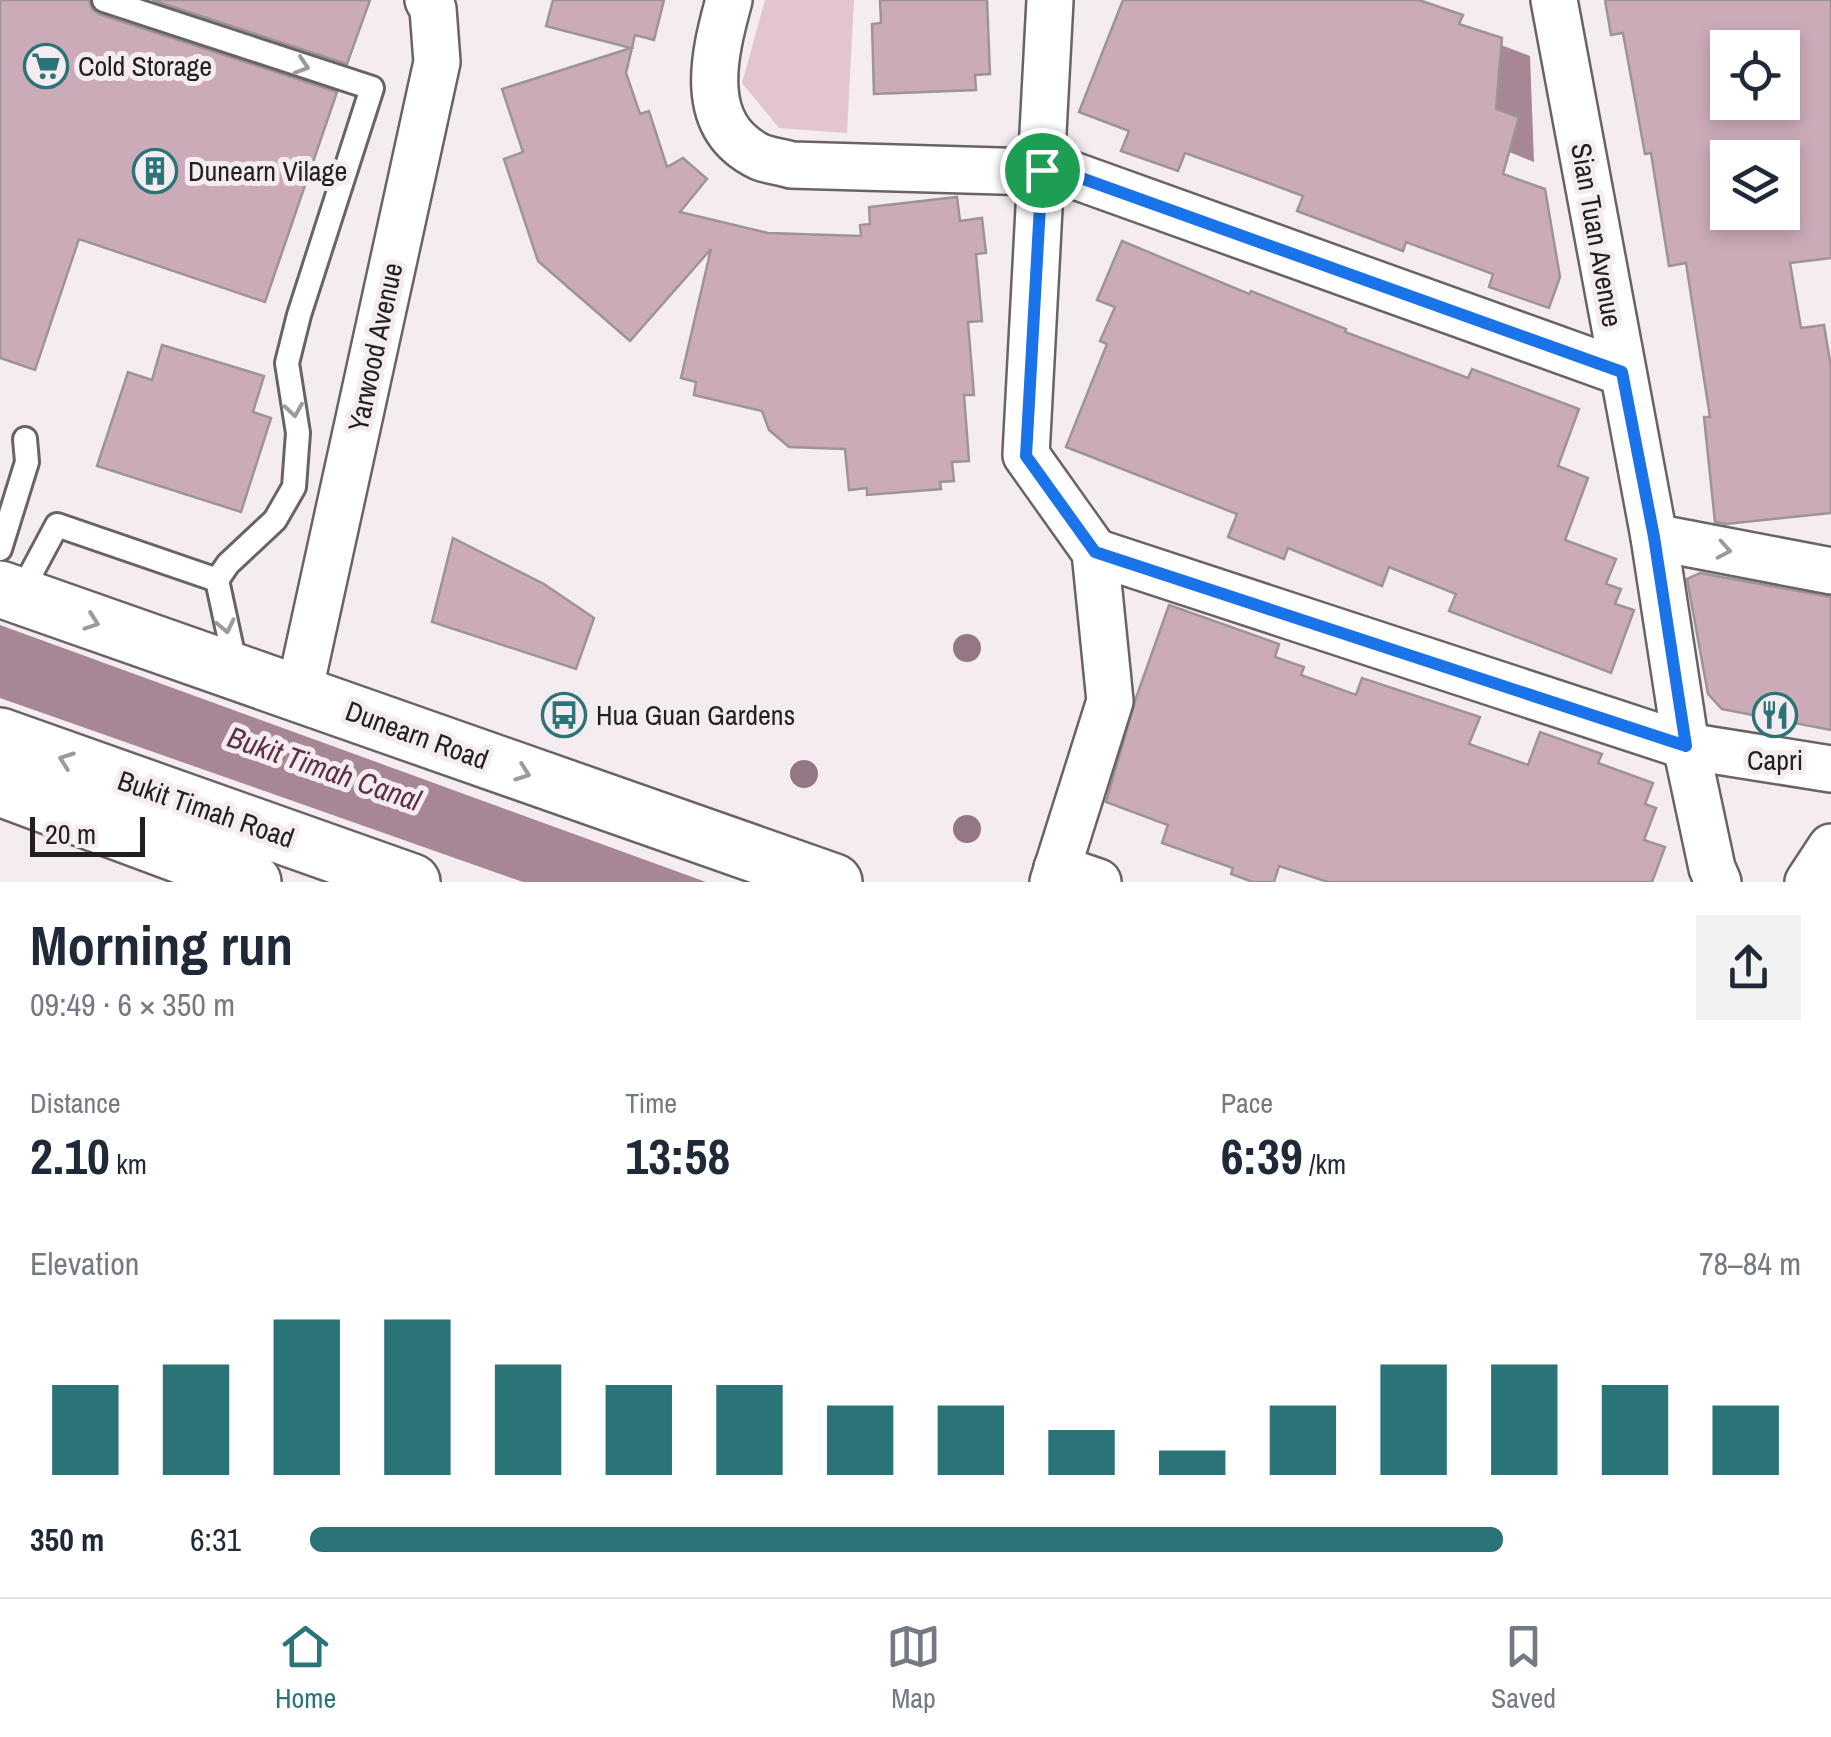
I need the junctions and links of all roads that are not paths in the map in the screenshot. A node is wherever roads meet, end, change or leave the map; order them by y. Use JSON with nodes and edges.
{"nodes":[{"id":1,"x":104,"y":0,"type":"edge"},
{"id":2,"x":428,"y":0,"type":"edge"},
{"id":3,"x":729,"y":0,"type":"edge"},
{"id":4,"x":1050,"y":0,"type":"edge"},
{"id":5,"x":1554,"y":0,"type":"edge"},
{"id":6,"x":1042,"y":170,"type":"junction"},
{"id":7,"x":1622,"y":372,"type":"junction"},
{"id":8,"x":24,"y":439,"type":"dead end"},
{"id":9,"x":1654,"y":537,"type":"junction"},
{"id":10,"x":1095,"y":552,"type":"junction"},
{"id":11,"x":1831,"y":570,"type":"edge"},
{"id":12,"x":6,"y":578,"type":"edge"},
{"id":13,"x":216,"y":580,"type":"junction"},
{"id":14,"x":236,"y":672,"type":"junction"},
{"id":15,"x":300,"y":693,"type":"junction"},
{"id":16,"x":1686,"y":746,"type":"junction"},
{"id":17,"x":1831,"y":769,"type":"edge"},
{"id":18,"x":1,"y":776,"type":"edge"},
{"id":19,"x":224,"y":816,"type":"junction"},
{"id":20,"x":1831,"y":847,"type":"edge"},
{"id":21,"x":1070,"y":877,"type":"edge"},
{"id":22,"x":254,"y":882,"type":"edge"},
{"id":23,"x":412,"y":882,"type":"edge"},
{"id":24,"x":834,"y":882,"type":"edge"},
{"id":25,"x":1718,"y":882,"type":"edge"},
{"id":26,"x":1808,"y":882,"type":"edge"}],
"edges":[{"from":1,"to":13,"type":"lane","one_way":true},
{"from":2,"to":15,"type":"street","name":"Yarwood Avenue"},
{"from":3,"to":6,"type":"street"},
{"from":4,"to":6,"type":"street"},
{"from":5,"to":7,"type":"street","name":"Sian Tuan Avenue"},
{"from":6,"to":7,"type":"street"},
{"from":6,"to":10,"type":"street"},
{"from":7,"to":9,"type":"street","name":"Sian Tuan Avenue"},
{"from":8,"to":12,"type":"lane"},
{"from":9,"to":11,"type":"street","one_way":true},
{"from":9,"to":16,"type":"street","name":"Sian Tuan Avenue"},
{"from":10,"to":16,"type":"street"},
{"from":10,"to":21,"type":"street"},
{"from":12,"to":13,"type":"lane"},
{"from":12,"to":14,"type":"highway","name":"Dunearn Road","one_way":true},
{"from":13,"to":14,"type":"lane","one_way":true},
{"from":14,"to":15,"type":"highway","name":"Dunearn Road"},
{"from":15,"to":24,"type":"highway","name":"Dunearn Road","one_way":true},
{"from":16,"to":17,"type":"street"},
{"from":16,"to":25,"type":"street","name":"Sian Tuan Avenue"},
{"from":19,"to":18,"type":"highway","name":"Bukit Timah Road","one_way":true},
{"from":18,"to":22,"type":"highway"},
{"from":19,"to":22,"type":"highway"},
{"from":19,"to":23,"type":"highway","name":"Bukit Timah Road"},
{"from":20,"to":26,"type":"street"}]}
